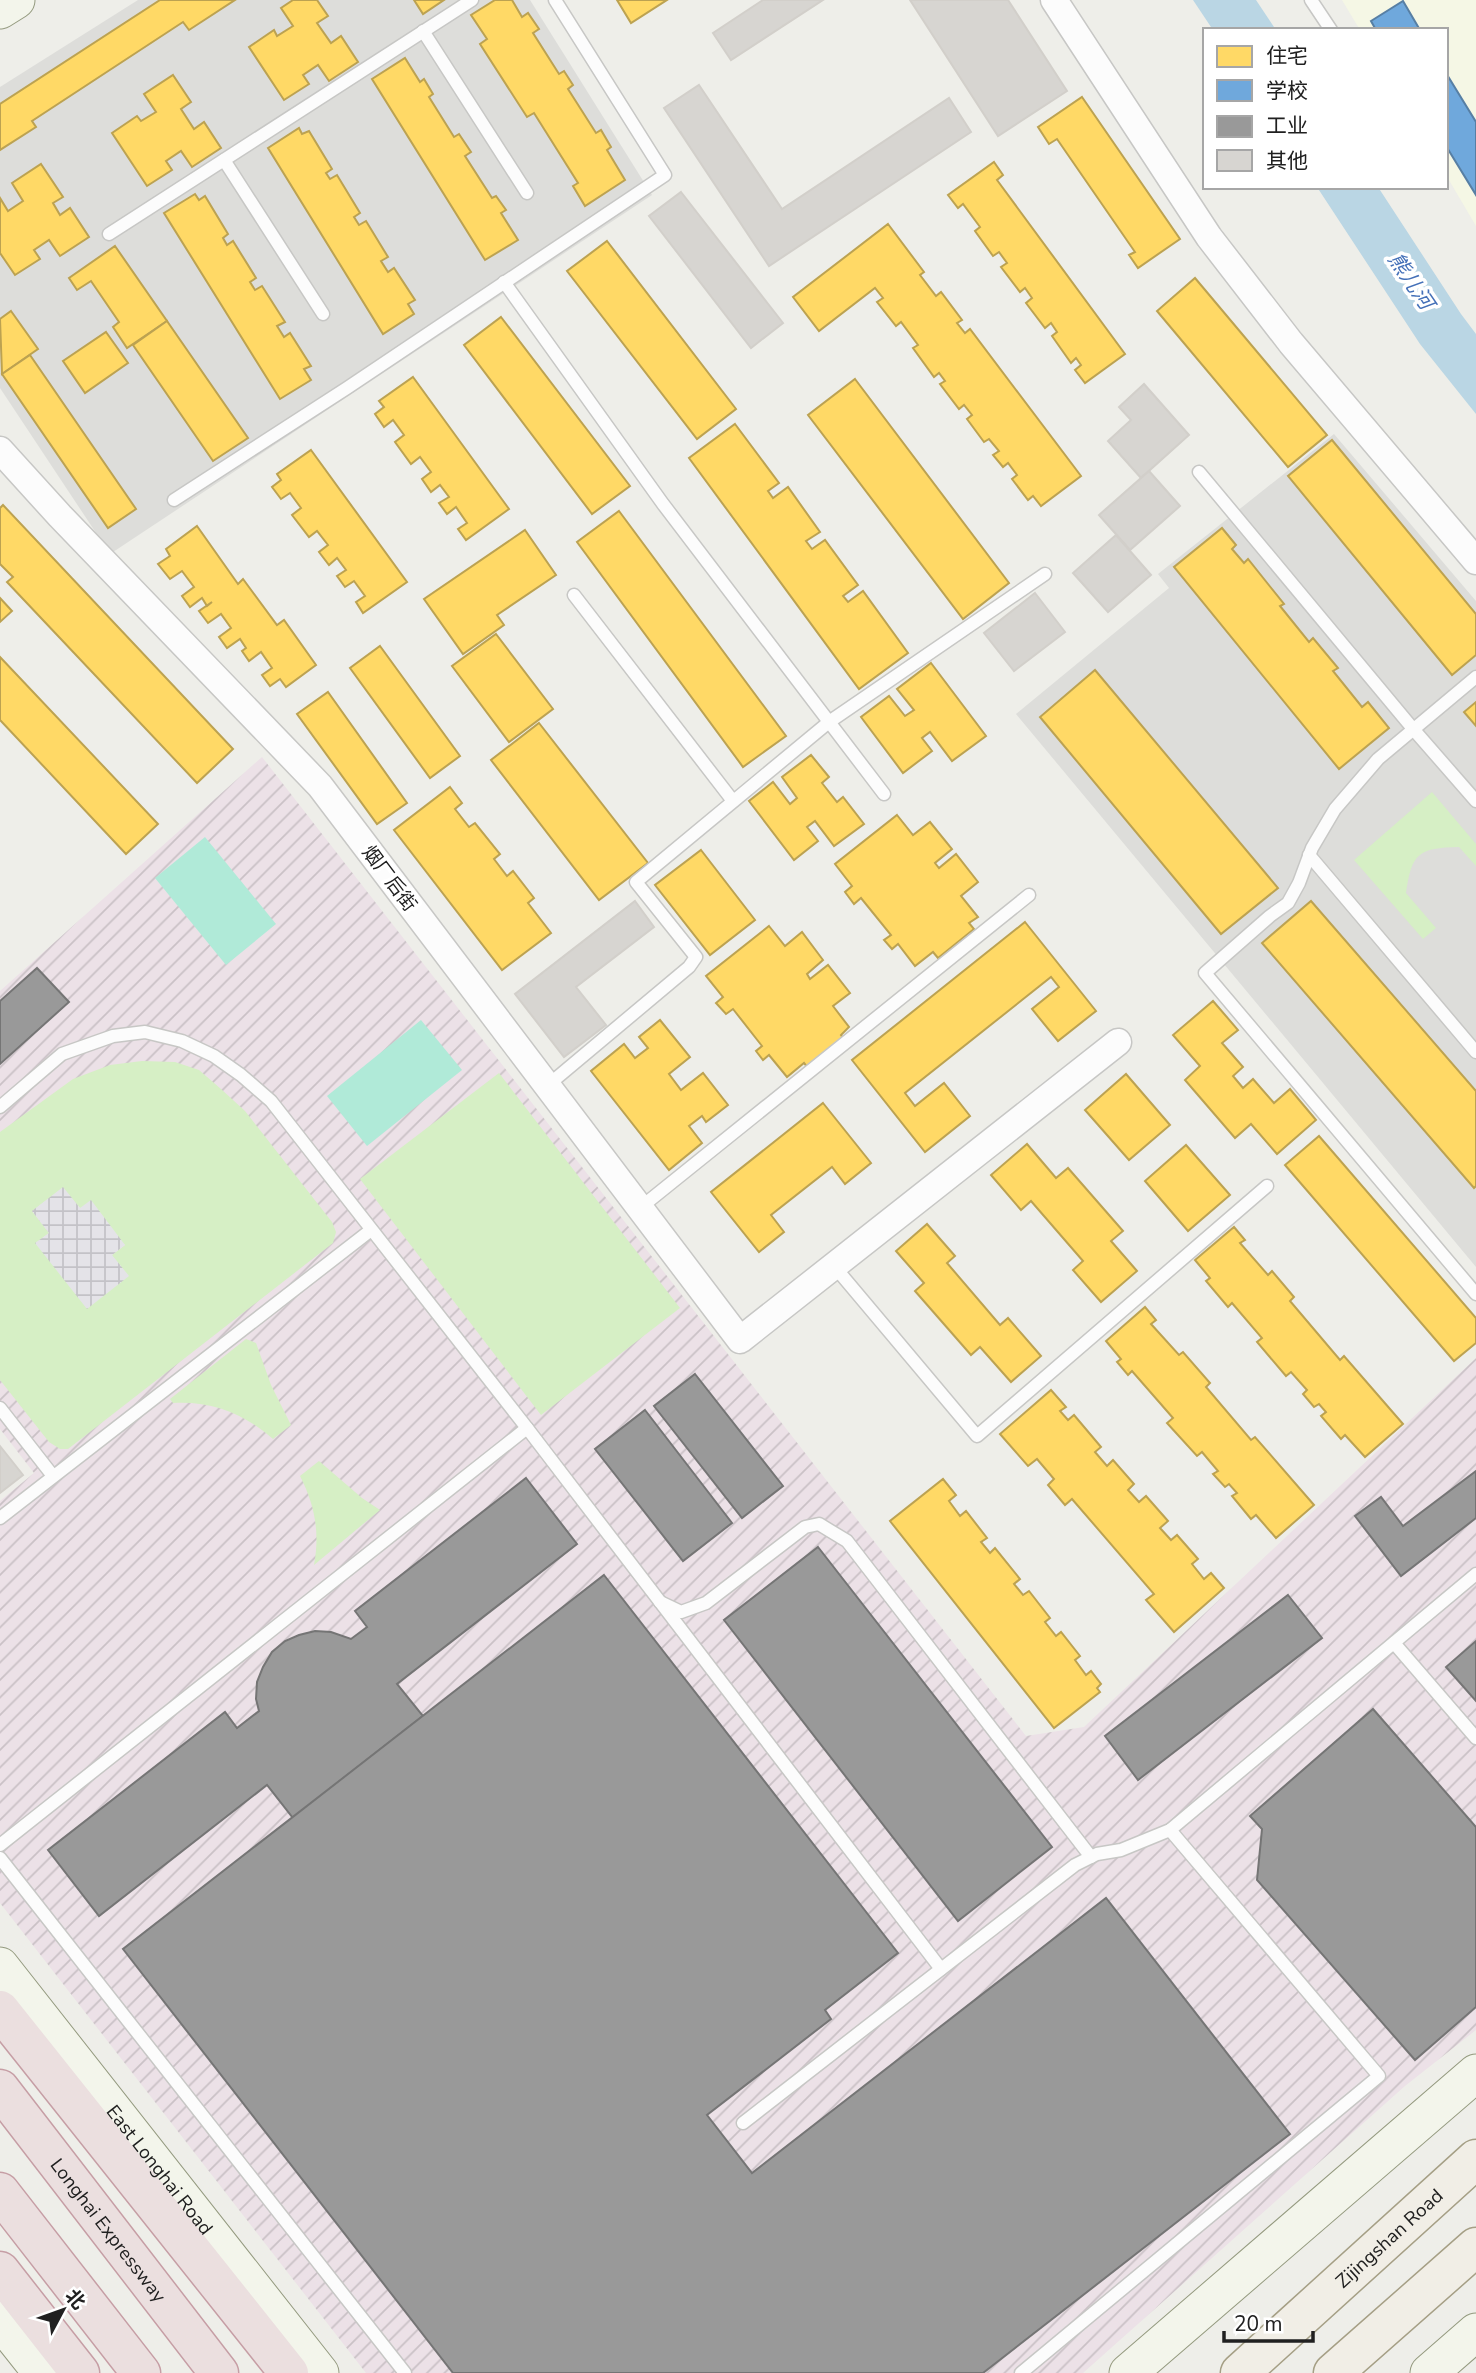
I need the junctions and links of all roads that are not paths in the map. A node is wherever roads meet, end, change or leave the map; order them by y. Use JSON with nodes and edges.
{"nodes":[{"id":1,"x":16,"y":0,"type":"edge"},
{"id":2,"x":472,"y":0,"type":"edge"},
{"id":3,"x":555,"y":0,"type":"edge"},
{"id":4,"x":1054,"y":0,"type":"edge"},
{"id":5,"x":1311,"y":0,"type":"edge"},
{"id":6,"x":0,"y":10,"type":"edge"},
{"id":7,"x":1330,"y":28,"type":"edge"},
{"id":8,"x":423,"y":32,"type":"junction"},
{"id":9,"x":224,"y":160,"type":"junction"},
{"id":10,"x":527,"y":193,"type":"dead end"},
{"id":11,"x":108,"y":234,"type":"dead end"},
{"id":12,"x":504,"y":282,"type":"junction"},
{"id":13,"x":323,"y":314,"type":"dead end"},
{"id":14,"x":0,"y":450,"type":"edge"},
{"id":15,"x":1199,"y":472,"type":"dead end"},
{"id":16,"x":174,"y":500,"type":"dead end"},
{"id":17,"x":1476,"y":561,"type":"edge"},
{"id":18,"x":1045,"y":574,"type":"dead end"},
{"id":19,"x":574,"y":595,"type":"dead end"},
{"id":20,"x":1476,"y":677,"type":"edge"},
{"id":21,"x":829,"y":722,"type":"junction"},
{"id":22,"x":1414,"y":730,"type":"junction"},
{"id":23,"x":884,"y":794,"type":"dead end"},
{"id":24,"x":1476,"y":801,"type":"edge"},
{"id":25,"x":733,"y":802,"type":"junction"},
{"id":26,"x":1309,"y":855,"type":"junction"},
{"id":27,"x":1029,"y":895,"type":"dead end"},
{"id":28,"x":1118,"y":1042,"type":"dead end"},
{"id":29,"x":1476,"y":1052,"type":"edge"},
{"id":30,"x":547,"y":1086,"type":"junction"},
{"id":31,"x":0,"y":1107,"type":"edge"},
{"id":32,"x":1267,"y":1186,"type":"dead end"},
{"id":33,"x":640,"y":1208,"type":"junction"},
{"id":34,"x":371,"y":1230,"type":"junction"},
{"id":35,"x":834,"y":1266,"type":"junction"},
{"id":36,"x":1476,"y":1294,"type":"edge"},
{"id":37,"x":0,"y":1408,"type":"edge"},
{"id":38,"x":527,"y":1428,"type":"junction"},
{"id":39,"x":53,"y":1475,"type":"junction"},
{"id":40,"x":0,"y":1518,"type":"edge"},
{"id":41,"x":1476,"y":1574,"type":"edge"},
{"id":42,"x":657,"y":1601,"type":"junction"},
{"id":43,"x":1394,"y":1643,"type":"junction"},
{"id":44,"x":1476,"y":1738,"type":"edge"},
{"id":45,"x":1170,"y":1830,"type":"junction"},
{"id":46,"x":0,"y":1845,"type":"edge"},
{"id":47,"x":1091,"y":1857,"type":"junction"},
{"id":48,"x":0,"y":1858,"type":"edge"},
{"id":49,"x":0,"y":1966,"type":"edge"},
{"id":50,"x":942,"y":1969,"type":"junction"},
{"id":51,"x":0,"y":2010,"type":"edge"},
{"id":52,"x":1476,"y":2073,"type":"edge"},
{"id":53,"x":0,"y":2089,"type":"edge"},
{"id":54,"x":743,"y":2123,"type":"dead end"},
{"id":55,"x":1476,"y":2159,"type":"edge"},
{"id":56,"x":0,"y":2192,"type":"edge"},
{"id":57,"x":1476,"y":2247,"type":"edge"},
{"id":58,"x":0,"y":2271,"type":"edge"},
{"id":59,"x":0,"y":2320,"type":"edge"},
{"id":60,"x":1476,"y":2332,"type":"edge"},
{"id":61,"x":42,"y":2373,"type":"edge"},
{"id":62,"x":80,"y":2373,"type":"edge"},
{"id":63,"x":141,"y":2373,"type":"edge"},
{"id":64,"x":219,"y":2373,"type":"edge"},
{"id":65,"x":289,"y":2373,"type":"edge"},
{"id":66,"x":320,"y":2373,"type":"edge"},
{"id":67,"x":405,"y":2373,"type":"edge"},
{"id":68,"x":1021,"y":2373,"type":"edge"},
{"id":69,"x":1128,"y":2373,"type":"edge"},
{"id":70,"x":1240,"y":2373,"type":"edge"},
{"id":71,"x":1334,"y":2373,"type":"edge"},
{"id":72,"x":1429,"y":2373,"type":"edge"}],
"edges":[{"from":1,"to":6,"type":"street"},
{"from":2,"to":8,"type":"lane"},
{"from":3,"to":12,"type":"lane"},
{"from":4,"to":17,"type":"street"},
{"from":5,"to":7,"type":"lane"},
{"from":8,"to":9,"type":"lane"},
{"from":8,"to":10,"type":"lane"},
{"from":9,"to":11,"type":"lane"},
{"from":9,"to":13,"type":"lane"},
{"from":12,"to":16,"type":"lane"},
{"from":12,"to":21,"type":"lane"},
{"from":14,"to":30,"type":"street","name":"烟厂后街"},
{"from":15,"to":22,"type":"lane"},
{"from":18,"to":21,"type":"lane"},
{"from":19,"to":25,"type":"lane"},
{"from":20,"to":22,"type":"lane"},
{"from":21,"to":23,"type":"lane"},
{"from":21,"to":25,"type":"lane"},
{"from":22,"to":24,"type":"lane"},
{"from":22,"to":26,"type":"lane"},
{"from":25,"to":30,"type":"lane"},
{"from":26,"to":29,"type":"lane"},
{"from":26,"to":36,"type":"lane"},
{"from":27,"to":33,"type":"lane"},
{"from":28,"to":35,"type":"street"},
{"from":30,"to":33,"type":"street","name":"烟厂后街"},
{"from":31,"to":34,"type":"lane"},
{"from":32,"to":35,"type":"lane"},
{"from":33,"to":35,"type":"street","name":"烟厂后街"},
{"from":34,"to":38,"type":"lane"},
{"from":34,"to":39,"type":"lane"},
{"from":37,"to":39,"type":"lane"},
{"from":38,"to":42,"type":"lane"},
{"from":38,"to":46,"type":"lane"},
{"from":39,"to":40,"type":"lane"},
{"from":41,"to":43,"type":"lane"},
{"from":42,"to":47,"type":"lane"},
{"from":42,"to":50,"type":"lane"},
{"from":43,"to":44,"type":"lane"},
{"from":43,"to":45,"type":"lane"},
{"from":45,"to":47,"type":"lane"},
{"from":45,"to":68,"type":"lane"},
{"from":47,"to":50,"type":"lane"},
{"from":48,"to":67,"type":"lane"},
{"from":49,"to":66,"type":"street","name":"East Longhai Road"},
{"from":50,"to":54,"type":"lane"},
{"from":51,"to":65,"type":"highway"},
{"from":52,"to":69,"type":"street"},
{"from":53,"to":64,"type":"highway","name":"Longhai Expressway"},
{"from":55,"to":70,"type":"main road","name":"Zijingshan Road"},
{"from":56,"to":63,"type":"highway"},
{"from":57,"to":71,"type":"main road"},
{"from":58,"to":62,"type":"highway"},
{"from":59,"to":61,"type":"street"},
{"from":60,"to":72,"type":"street"}]}
